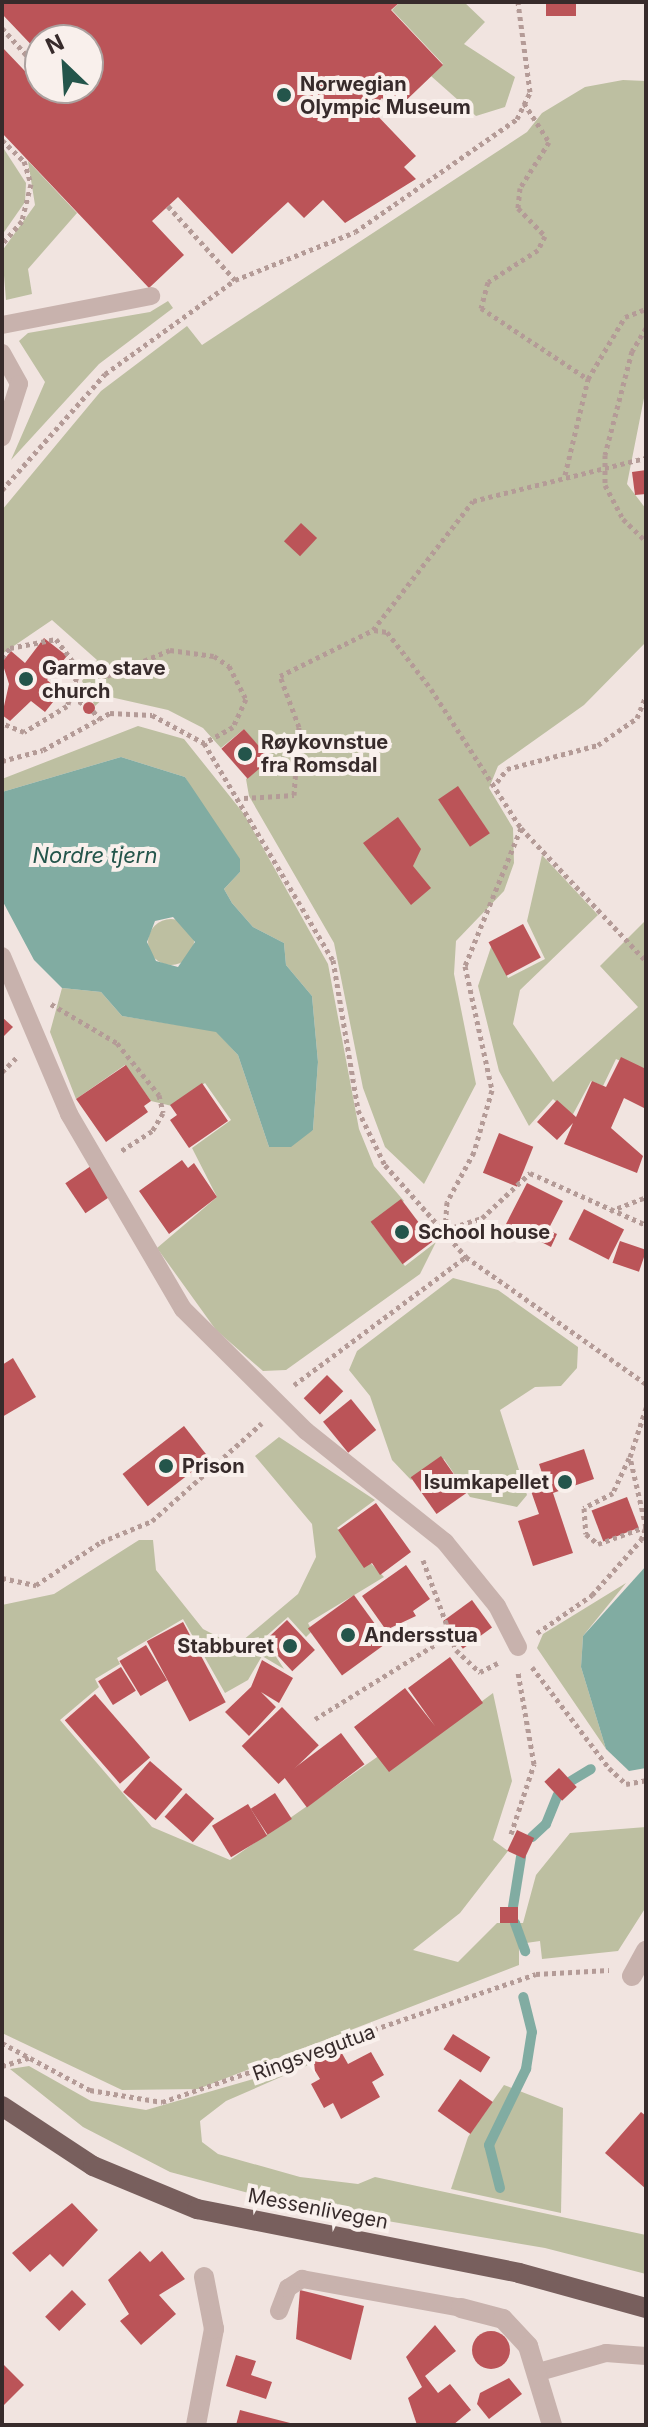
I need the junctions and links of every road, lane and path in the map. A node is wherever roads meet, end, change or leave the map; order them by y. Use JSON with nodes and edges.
{"nodes":[{"id":1,"x":518,"y":2,"type":"edge"},
{"id":2,"x":2,"y":28,"type":"edge"},
{"id":3,"x":24,"y":52,"type":"edge"},
{"id":4,"x":524,"y":103,"type":"junction"},
{"id":5,"x":2,"y":140,"type":"edge"},
{"id":6,"x":168,"y":206,"type":"dead end"},
{"id":7,"x":2,"y":244,"type":"edge"},
{"id":8,"x":235,"y":280,"type":"junction"},
{"id":9,"x":151,"y":296,"type":"dead end"},
{"id":10,"x":646,"y":309,"type":"edge"},
{"id":11,"x":2,"y":325,"type":"edge"},
{"id":12,"x":646,"y":328,"type":"edge"},
{"id":13,"x":2,"y":353,"type":"edge"},
{"id":14,"x":588,"y":379,"type":"junction"},
{"id":15,"x":2,"y":437,"type":"edge"},
{"id":16,"x":646,"y":458,"type":"edge"},
{"id":17,"x":605,"y":467,"type":"junction"},
{"id":18,"x":565,"y":475,"type":"junction"},
{"id":19,"x":2,"y":490,"type":"edge"},
{"id":20,"x":646,"y":541,"type":"edge"},
{"id":21,"x":373,"y":630,"type":"junction"},
{"id":22,"x":2,"y":658,"type":"edge"},
{"id":23,"x":79,"y":670,"type":"junction"},
{"id":24,"x":646,"y":696,"type":"edge"},
{"id":25,"x":72,"y":697,"type":"junction"},
{"id":26,"x":85,"y":705,"type":"dead end"},
{"id":27,"x":93,"y":711,"type":"dead end"},
{"id":28,"x":100,"y":719,"type":"junction"},
{"id":29,"x":2,"y":723,"type":"edge"},
{"id":30,"x":204,"y":743,"type":"junction"},
{"id":31,"x":2,"y":761,"type":"edge"},
{"id":32,"x":497,"y":782,"type":"junction"},
{"id":33,"x":243,"y":798,"type":"junction"},
{"id":34,"x":521,"y":828,"type":"junction"},
{"id":35,"x":2,"y":956,"type":"edge"},
{"id":36,"x":646,"y":961,"type":"edge"},
{"id":37,"x":19,"y":994,"type":"junction"},
{"id":38,"x":102,"y":1164,"type":"junction"},
{"id":39,"x":646,"y":1197,"type":"edge"},
{"id":40,"x":610,"y":1211,"type":"junction"},
{"id":41,"x":646,"y":1225,"type":"edge"},
{"id":42,"x":445,"y":1230,"type":"junction"},
{"id":43,"x":466,"y":1257,"type":"junction"},
{"id":44,"x":646,"y":1384,"type":"edge"},
{"id":45,"x":276,"y":1403,"type":"junction"},
{"id":46,"x":646,"y":1408,"type":"edge"},
{"id":47,"x":630,"y":1457,"type":"junction"},
{"id":48,"x":646,"y":1527,"type":"edge"},
{"id":49,"x":420,"y":1554,"type":"dead end"},
{"id":50,"x":2,"y":1578,"type":"edge"},
{"id":51,"x":447,"y":1637,"type":"junction"},
{"id":52,"x":518,"y":1647,"type":"junction"},
{"id":53,"x":315,"y":1719,"type":"dead end"},
{"id":54,"x":646,"y":1780,"type":"edge"},
{"id":55,"x":511,"y":1834,"type":"dead end"},
{"id":56,"x":646,"y":1951,"type":"edge"},
{"id":57,"x":632,"y":1976,"type":"joint"},
{"id":58,"x":2,"y":2043,"type":"edge"},
{"id":59,"x":30,"y":2057,"type":"junction"},
{"id":60,"x":2,"y":2066,"type":"edge"},
{"id":61,"x":2,"y":2106,"type":"edge"},
{"id":62,"x":204,"y":2277,"type":"dead end"},
{"id":63,"x":461,"y":2308,"type":"joint"},
{"id":64,"x":646,"y":2308,"type":"edge"},
{"id":65,"x":279,"y":2311,"type":"dead end"},
{"id":66,"x":646,"y":2356,"type":"edge"},
{"id":67,"x":539,"y":2372,"type":"junction"},
{"id":68,"x":196,"y":2425,"type":"edge"},
{"id":69,"x":552,"y":2425,"type":"edge"}],
"edges":[{"from":1,"to":4,"type":"path"},
{"from":2,"to":3,"type":"path"},
{"from":4,"to":8,"type":"path"},
{"from":4,"to":14,"type":"path"},
{"from":5,"to":7,"type":"path"},
{"from":6,"to":8,"type":"path"},
{"from":8,"to":19,"type":"path"},
{"from":9,"to":11,"type":"lane"},
{"from":10,"to":14,"type":"path"},
{"from":12,"to":17,"type":"path"},
{"from":13,"to":15,"type":"lane"},
{"from":14,"to":18,"type":"path"},
{"from":16,"to":17,"type":"path"},
{"from":17,"to":18,"type":"path"},
{"from":17,"to":20,"type":"path"},
{"from":18,"to":21,"type":"path"},
{"from":21,"to":32,"type":"path"},
{"from":21,"to":33,"type":"path"},
{"from":22,"to":23,"type":"path"},
{"from":23,"to":25,"type":"path"},
{"from":23,"to":30,"type":"path"},
{"from":24,"to":32,"type":"path"},
{"from":25,"to":26,"type":"path"},
{"from":25,"to":29,"type":"path"},
{"from":27,"to":28,"type":"path"},
{"from":28,"to":30,"type":"path"},
{"from":28,"to":31,"type":"path"},
{"from":30,"to":33,"type":"path"},
{"from":32,"to":34,"type":"path"},
{"from":33,"to":42,"type":"path"},
{"from":34,"to":36,"type":"path"},
{"from":34,"to":42,"type":"path"},
{"from":35,"to":37,"type":"lane"},
{"from":37,"to":38,"type":"lane"},
{"from":37,"to":38,"type":"path"},
{"from":38,"to":45,"type":"lane"},
{"from":39,"to":40,"type":"path"},
{"from":40,"to":41,"type":"path"},
{"from":40,"to":42,"type":"path"},
{"from":42,"to":43,"type":"path"},
{"from":43,"to":44,"type":"path"},
{"from":43,"to":45,"type":"path"},
{"from":45,"to":50,"type":"path"},
{"from":45,"to":52,"type":"lane"},
{"from":46,"to":47,"type":"path"},
{"from":47,"to":48,"type":"path"},
{"from":47,"to":48,"type":"path"},
{"from":48,"to":52,"type":"path"},
{"from":49,"to":51,"type":"path"},
{"from":51,"to":52,"type":"path"},
{"from":51,"to":53,"type":"path"},
{"from":52,"to":54,"type":"path"},
{"from":52,"to":55,"type":"path"},
{"from":56,"to":57,"type":"street"},
{"from":57,"to":59,"type":"path","name":"Ringsvegutua"},
{"from":58,"to":59,"type":"path","name":"Ringsvegutua"},
{"from":59,"to":60,"type":"path"},
{"from":61,"to":64,"type":"main road","name":"Messenlivegen"},
{"from":62,"to":68,"type":"street"},
{"from":63,"to":65,"type":"lane"},
{"from":63,"to":67,"type":"street"},
{"from":66,"to":67,"type":"lane"},
{"from":67,"to":69,"type":"street"}]}
